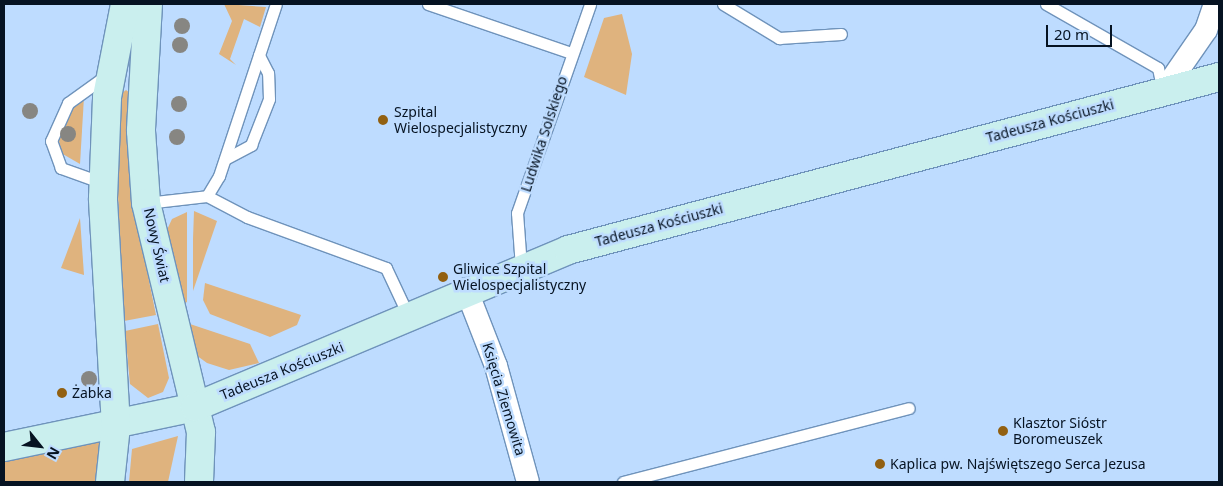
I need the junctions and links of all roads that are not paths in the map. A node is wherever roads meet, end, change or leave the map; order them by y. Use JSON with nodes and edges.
{"nodes":[{"id":1,"x":125,"y":4,"type":"edge"},
{"id":2,"x":148,"y":4,"type":"edge"},
{"id":3,"x":276,"y":4,"type":"edge"},
{"id":4,"x":428,"y":4,"type":"edge"},
{"id":5,"x":590,"y":4,"type":"edge"},
{"id":6,"x":723,"y":4,"type":"edge"},
{"id":7,"x":1046,"y":4,"type":"edge"},
{"id":8,"x":1216,"y":4,"type":"edge"},
{"id":9,"x":841,"y":34,"type":"dead end"},
{"id":10,"x":571,"y":53,"type":"junction"},
{"id":11,"x":259,"y":55,"type":"junction"},
{"id":12,"x":111,"y":72,"type":"junction"},
{"id":13,"x":1219,"y":77,"type":"edge"},
{"id":14,"x":1163,"y":92,"type":"junction"},
{"id":15,"x":225,"y":159,"type":"junction"},
{"id":16,"x":104,"y":183,"type":"junction"},
{"id":17,"x":207,"y":196,"type":"junction"},
{"id":18,"x":146,"y":203,"type":"junction"},
{"id":19,"x":521,"y":267,"type":"junction"},
{"id":20,"x":466,"y":289,"type":"junction"},
{"id":21,"x":410,"y":316,"type":"junction"},
{"id":22,"x":195,"y":406,"type":"junction"},
{"id":23,"x":909,"y":408,"type":"dead end"},
{"id":24,"x":116,"y":426,"type":"junction"},
{"id":25,"x":4,"y":447,"type":"edge"},
{"id":26,"x":110,"y":482,"type":"edge"},
{"id":27,"x":199,"y":482,"type":"edge"},
{"id":28,"x":528,"y":482,"type":"edge"},
{"id":29,"x":623,"y":482,"type":"edge"}],
"edges":[{"from":1,"to":12,"type":"street"},
{"from":2,"to":18,"type":"street","name":"Nowy Świat"},
{"from":3,"to":11,"type":"lane"},
{"from":4,"to":10,"type":"lane"},
{"from":5,"to":10,"type":"lane","name":"Ludwika Solskiego"},
{"from":6,"to":9,"type":"lane"},
{"from":7,"to":14,"type":"lane"},
{"from":8,"to":14,"type":"street"},
{"from":10,"to":19,"type":"lane","name":"Ludwika Solskiego"},
{"from":11,"to":15,"type":"lane"},
{"from":11,"to":15,"type":"lane"},
{"from":12,"to":16,"type":"street"},
{"from":12,"to":16,"type":"lane"},
{"from":13,"to":14,"type":"street","name":"Tadeusza Kościuszki"},
{"from":14,"to":19,"type":"street","name":"Tadeusza Kościuszki"},
{"from":15,"to":17,"type":"lane"},
{"from":16,"to":24,"type":"street"},
{"from":17,"to":18,"type":"lane"},
{"from":17,"to":21,"type":"lane"},
{"from":18,"to":22,"type":"street","name":"Nowy Świat"},
{"from":19,"to":20,"type":"street","name":"Tadeusza Kościuszki"},
{"from":20,"to":21,"type":"street","name":"Tadeusza Kościuszki"},
{"from":20,"to":28,"type":"street","name":"Księcia Ziemowita"},
{"from":21,"to":22,"type":"street","name":"Tadeusza Kościuszki"},
{"from":22,"to":24,"type":"street","name":"Tadeusza Kościuszki"},
{"from":22,"to":27,"type":"street","name":"Nowy Świat"},
{"from":23,"to":29,"type":"lane"},
{"from":24,"to":25,"type":"street","name":"Tadeusza Kościuszki"},
{"from":24,"to":26,"type":"street"}]}
